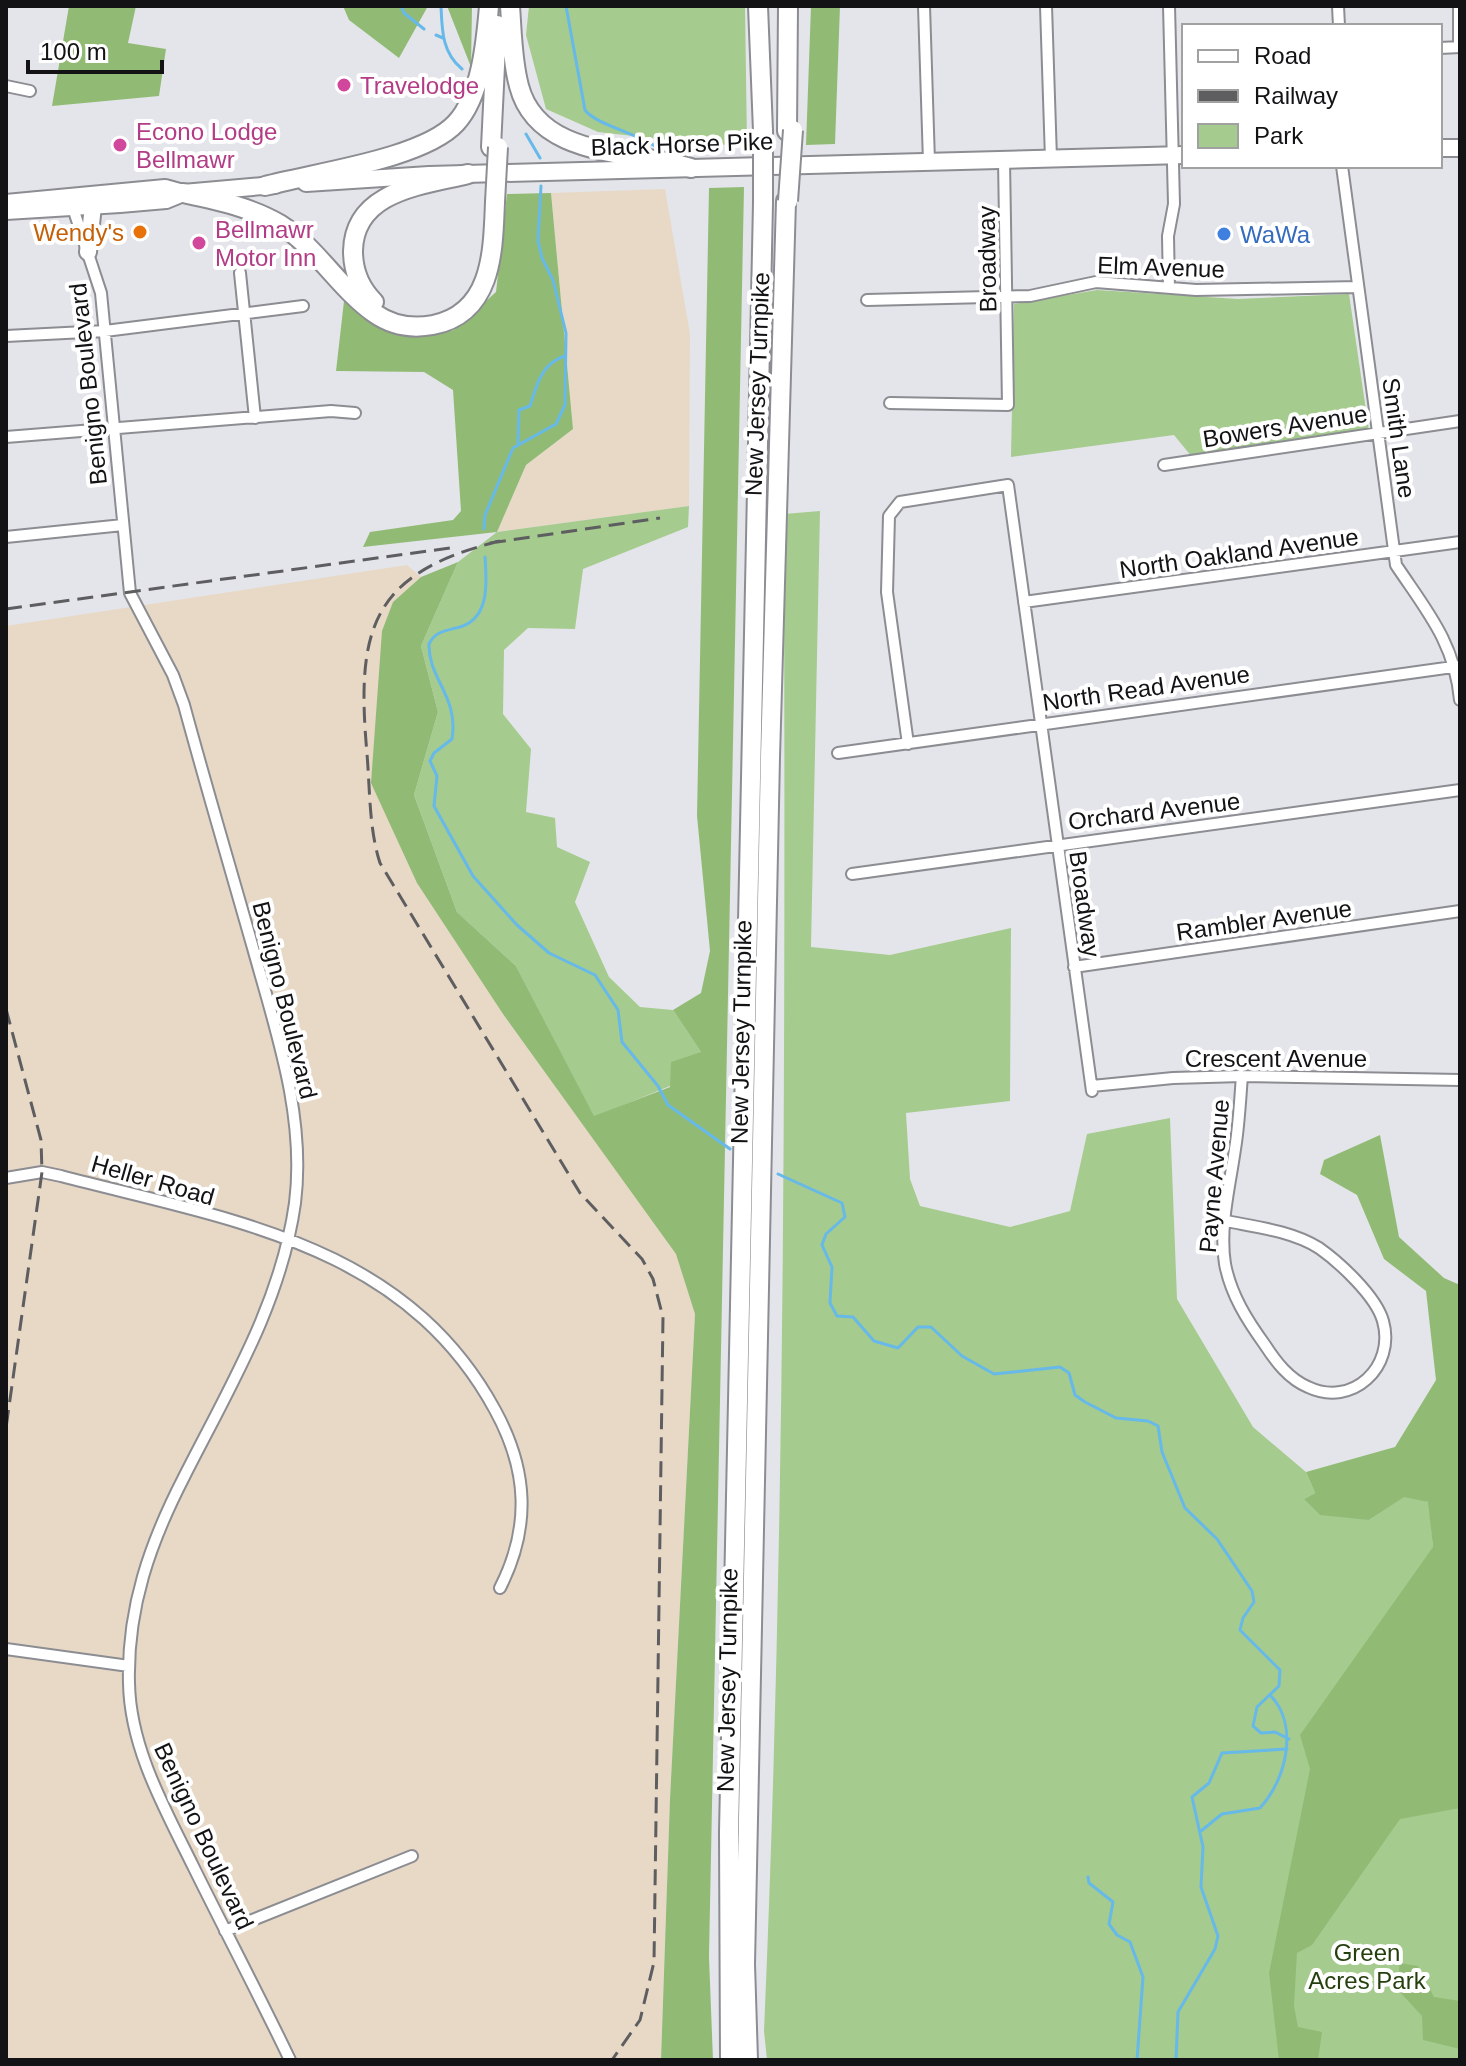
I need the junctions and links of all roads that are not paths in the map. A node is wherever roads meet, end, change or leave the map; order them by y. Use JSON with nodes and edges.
{"nodes":[{"id":1,"x":489,"y":6,"type":"edge"},
{"id":2,"x":500,"y":6,"type":"edge"},
{"id":3,"x":510,"y":6,"type":"edge"},
{"id":4,"x":758,"y":6,"type":"edge"},
{"id":5,"x":766,"y":6,"type":"edge"},
{"id":6,"x":788,"y":6,"type":"edge"},
{"id":7,"x":797,"y":6,"type":"edge"},
{"id":8,"x":924,"y":6,"type":"edge"},
{"id":9,"x":1046,"y":6,"type":"edge"},
{"id":10,"x":1169,"y":6,"type":"edge"},
{"id":11,"x":1459,"y":6,"type":"edge"},
{"id":12,"x":1460,"y":47,"type":"edge"},
{"id":13,"x":6,"y":86,"type":"edge"},
{"id":14,"x":30,"y":91,"type":"dead end"},
{"id":15,"x":790,"y":130,"type":"junction"},
{"id":16,"x":763,"y":131,"type":"junction"},
{"id":17,"x":1178,"y":155,"type":"edge"},
{"id":18,"x":1051,"y":159,"type":"junction"},
{"id":19,"x":1004,"y":160,"type":"junction"},
{"id":20,"x":929,"y":162,"type":"junction"},
{"id":21,"x":691,"y":168,"type":"junction"},
{"id":22,"x":1342,"y":168,"type":"edge"},
{"id":23,"x":468,"y":174,"type":"junction"},
{"id":24,"x":265,"y":186,"type":"junction"},
{"id":25,"x":183,"y":193,"type":"junction"},
{"id":26,"x":492,"y":201,"type":"junction"},
{"id":27,"x":72,"y":202,"type":"junction"},
{"id":28,"x":6,"y":203,"type":"edge"},
{"id":29,"x":93,"y":206,"type":"junction"},
{"id":30,"x":6,"y":211,"type":"edge"},
{"id":31,"x":88,"y":252,"type":"junction"},
{"id":32,"x":240,"y":273,"type":"dead end"},
{"id":33,"x":1358,"y":287,"type":"junction"},
{"id":34,"x":1169,"y":288,"type":"junction"},
{"id":35,"x":1009,"y":297,"type":"junction"},
{"id":36,"x":867,"y":300,"type":"dead end"},
{"id":37,"x":303,"y":306,"type":"dead end"},
{"id":38,"x":244,"y":313,"type":"junction"},
{"id":39,"x":105,"y":331,"type":"junction"},
{"id":40,"x":6,"y":336,"type":"edge"},
{"id":41,"x":890,"y":403,"type":"dead end"},
{"id":42,"x":355,"y":413,"type":"dead end"},
{"id":43,"x":255,"y":418,"type":"junction"},
{"id":44,"x":1460,"y":421,"type":"edge"},
{"id":45,"x":113,"y":428,"type":"junction"},
{"id":46,"x":1378,"y":432,"type":"junction"},
{"id":47,"x":6,"y":437,"type":"edge"},
{"id":48,"x":1164,"y":465,"type":"dead end"},
{"id":49,"x":123,"y":525,"type":"junction"},
{"id":50,"x":6,"y":537,"type":"edge"},
{"id":51,"x":1460,"y":542,"type":"edge"},
{"id":52,"x":1394,"y":551,"type":"junction"},
{"id":53,"x":1024,"y":602,"type":"junction"},
{"id":54,"x":1457,"y":666,"type":"edge"},
{"id":55,"x":1460,"y":700,"type":"edge"},
{"id":56,"x":1040,"y":723,"type":"junction"},
{"id":57,"x":908,"y":744,"type":"junction"},
{"id":58,"x":838,"y":753,"type":"dead end"},
{"id":59,"x":1460,"y":790,"type":"edge"},
{"id":60,"x":1056,"y":843,"type":"junction"},
{"id":61,"x":852,"y":874,"type":"dead end"},
{"id":62,"x":1460,"y":911,"type":"edge"},
{"id":63,"x":1074,"y":967,"type":"junction"},
{"id":64,"x":1242,"y":1076,"type":"junction"},
{"id":65,"x":1460,"y":1080,"type":"edge"},
{"id":66,"x":1092,"y":1089,"type":"joint"},
{"id":67,"x":6,"y":1178,"type":"edge"},
{"id":68,"x":1226,"y":1221,"type":"junction"},
{"id":69,"x":288,"y":1240,"type":"junction"},
{"id":70,"x":500,"y":1588,"type":"dead end"},
{"id":71,"x":6,"y":1649,"type":"edge"},
{"id":72,"x":129,"y":1666,"type":"junction"},
{"id":73,"x":412,"y":1856,"type":"dead end"},
{"id":74,"x":225,"y":1931,"type":"junction"},
{"id":75,"x":290,"y":2060,"type":"edge"},
{"id":76,"x":730,"y":2060,"type":"edge"},
{"id":77,"x":748,"y":2060,"type":"edge"}],
"edges":[{"from":1,"to":24,"type":"highway"},
{"from":2,"to":26,"type":"highway"},
{"from":3,"to":21,"type":"highway"},
{"from":4,"to":16,"type":"highway"},
{"from":5,"to":16,"type":"highway","name":"New Jersey Turnpike"},
{"from":6,"to":15,"type":"highway","name":"New Jersey Turnpike"},
{"from":7,"to":15,"type":"highway"},
{"from":8,"to":20,"type":"street"},
{"from":9,"to":18,"type":"street"},
{"from":10,"to":17,"type":"street"},
{"from":11,"to":12,"type":"street"},
{"from":13,"to":14,"type":"street"},
{"from":15,"to":77,"type":"highway","name":"New Jersey Turnpike","bridge":true},
{"from":16,"to":76,"type":"highway","name":"New Jersey Turnpike","bridge":true},
{"from":17,"to":18,"type":"main road","name":"Black Horse Pike"},
{"from":17,"to":34,"type":"street"},
{"from":18,"to":19,"type":"main road","name":"Black Horse Pike"},
{"from":19,"to":20,"type":"main road","name":"Black Horse Pike"},
{"from":19,"to":35,"type":"street","name":"Broadway"},
{"from":20,"to":21,"type":"main road","name":"Black Horse Pike"},
{"from":21,"to":23,"type":"main road","name":"Black Horse Pike"},
{"from":22,"to":33,"type":"street","name":"Smith Lane"},
{"from":23,"to":24,"type":"main road","name":"Black Horse Pike"},
{"from":23,"to":26,"type":"highway"},
{"from":24,"to":25,"type":"main road","name":"Black Horse Pike"},
{"from":25,"to":26,"type":"highway"},
{"from":25,"to":27,"type":"main road","name":"Black Horse Pike"},
{"from":25,"to":29,"type":"main road","name":"Black Horse Pike"},
{"from":27,"to":28,"type":"main road","name":"Black Horse Pike"},
{"from":27,"to":29,"type":"main road","name":"Black Horse Pike"},
{"from":27,"to":30,"type":"main road","name":"Black Horse Pike"},
{"from":27,"to":31,"type":"street","name":"Benigno Boulevard"},
{"from":29,"to":31,"type":"main road"},
{"from":31,"to":39,"type":"street","name":"Benigno Boulevard"},
{"from":32,"to":38,"type":"street"},
{"from":33,"to":34,"type":"street","name":"Elm Avenue"},
{"from":33,"to":46,"type":"street","name":"Smith Lane"},
{"from":34,"to":35,"type":"street","name":"Elm Avenue"},
{"from":35,"to":36,"type":"street","name":"Elm Avenue"},
{"from":35,"to":41,"type":"street","name":"Broadway"},
{"from":37,"to":38,"type":"street"},
{"from":38,"to":39,"type":"street"},
{"from":38,"to":43,"type":"street"},
{"from":39,"to":40,"type":"street"},
{"from":39,"to":45,"type":"street","name":"Benigno Boulevard"},
{"from":42,"to":43,"type":"street"},
{"from":43,"to":45,"type":"street"},
{"from":44,"to":46,"type":"street","name":"Bowers Avenue"},
{"from":45,"to":47,"type":"street"},
{"from":45,"to":49,"type":"street","name":"Benigno Boulevard"},
{"from":46,"to":48,"type":"street","name":"Bowers Avenue"},
{"from":46,"to":52,"type":"street","name":"Smith Lane"},
{"from":49,"to":50,"type":"street"},
{"from":49,"to":69,"type":"street","name":"Benigno Boulevard"},
{"from":51,"to":52,"type":"street","name":"North Oakland Avenue"},
{"from":52,"to":53,"type":"street","name":"North Oakland Avenue"},
{"from":52,"to":54,"type":"street","name":"Smith Lane"},
{"from":53,"to":56,"type":"street","name":"Broadway"},
{"from":53,"to":57,"type":"street","name":"Broadway"},
{"from":54,"to":55,"type":"street","name":"Smith Lane"},
{"from":54,"to":56,"type":"street","name":"North Read Avenue"},
{"from":56,"to":57,"type":"street","name":"North Read Avenue"},
{"from":56,"to":60,"type":"street","name":"Broadway"},
{"from":57,"to":58,"type":"street","name":"North Read Avenue"},
{"from":59,"to":60,"type":"street","name":"Orchard Avenue"},
{"from":60,"to":61,"type":"street","name":"Orchard Avenue"},
{"from":60,"to":63,"type":"street","name":"Broadway"},
{"from":62,"to":63,"type":"street","name":"Rambler Avenue"},
{"from":63,"to":66,"type":"street","name":"Broadway"},
{"from":64,"to":65,"type":"street","name":"Crescent Avenue"},
{"from":64,"to":66,"type":"street","name":"Crescent Avenue"},
{"from":64,"to":68,"type":"street","name":"Payne Avenue"},
{"from":67,"to":69,"type":"street","name":"Heller Road"},
{"from":68,"to":68,"type":"street","name":"Payne Avenue"},
{"from":69,"to":70,"type":"street","name":"Heller Road"},
{"from":69,"to":72,"type":"street","name":"Benigno Boulevard"},
{"from":71,"to":72,"type":"street"},
{"from":72,"to":74,"type":"street","name":"Benigno Boulevard"},
{"from":73,"to":74,"type":"street"},
{"from":74,"to":75,"type":"street","name":"Benigno Boulevard"}]}
